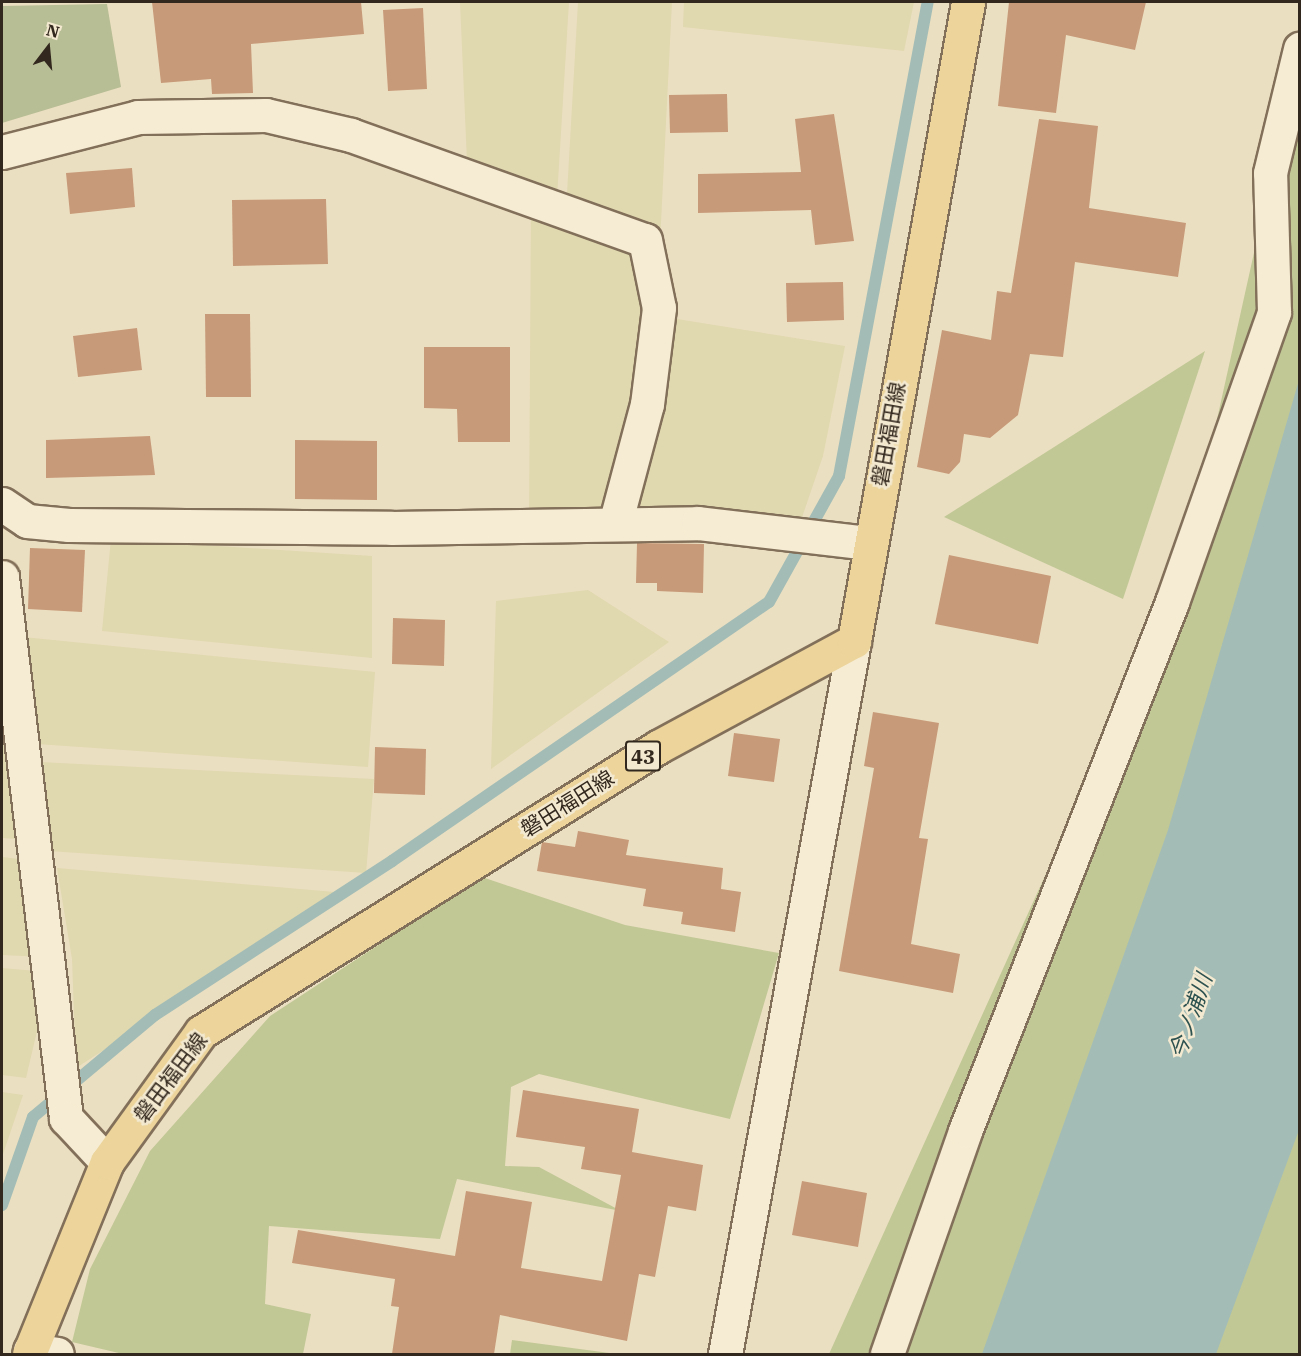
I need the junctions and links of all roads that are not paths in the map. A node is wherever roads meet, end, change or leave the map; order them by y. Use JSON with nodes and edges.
{"nodes":[{"id":1,"x":968,"y":2,"type":"edge"},
{"id":2,"x":1299,"y":49,"type":"edge"},
{"id":3,"x":2,"y":152,"type":"edge"},
{"id":4,"x":2,"y":504,"type":"edge"},
{"id":5,"x":615,"y":524,"type":"junction"},
{"id":6,"x":868,"y":543,"type":"junction"},
{"id":7,"x":2,"y":577,"type":"edge"},
{"id":8,"x":854,"y":641,"type":"junction"},
{"id":9,"x":13,"y":775,"type":"edge"},
{"id":10,"x":107,"y":1162,"type":"junction"},
{"id":11,"x":39,"y":1353,"type":"edge"},
{"id":12,"x":725,"y":1354,"type":"edge"},
{"id":13,"x":887,"y":1354,"type":"edge"}],
"edges":[{"from":1,"to":6,"type":"main road","name":"磐田福田線"},
{"from":2,"to":13,"type":"street"},
{"from":3,"to":5,"type":"street"},
{"from":4,"to":5,"type":"street"},
{"from":5,"to":6,"type":"street"},
{"from":6,"to":8,"type":"main road","name":"磐田福田線"},
{"from":7,"to":9,"type":"street"},
{"from":8,"to":10,"type":"main road","name":"磐田福田線","number":"43"},
{"from":8,"to":12,"type":"street"},
{"from":9,"to":10,"type":"street"},
{"from":10,"to":11,"type":"main road","name":"磐田福田線","number":"43"}]}
